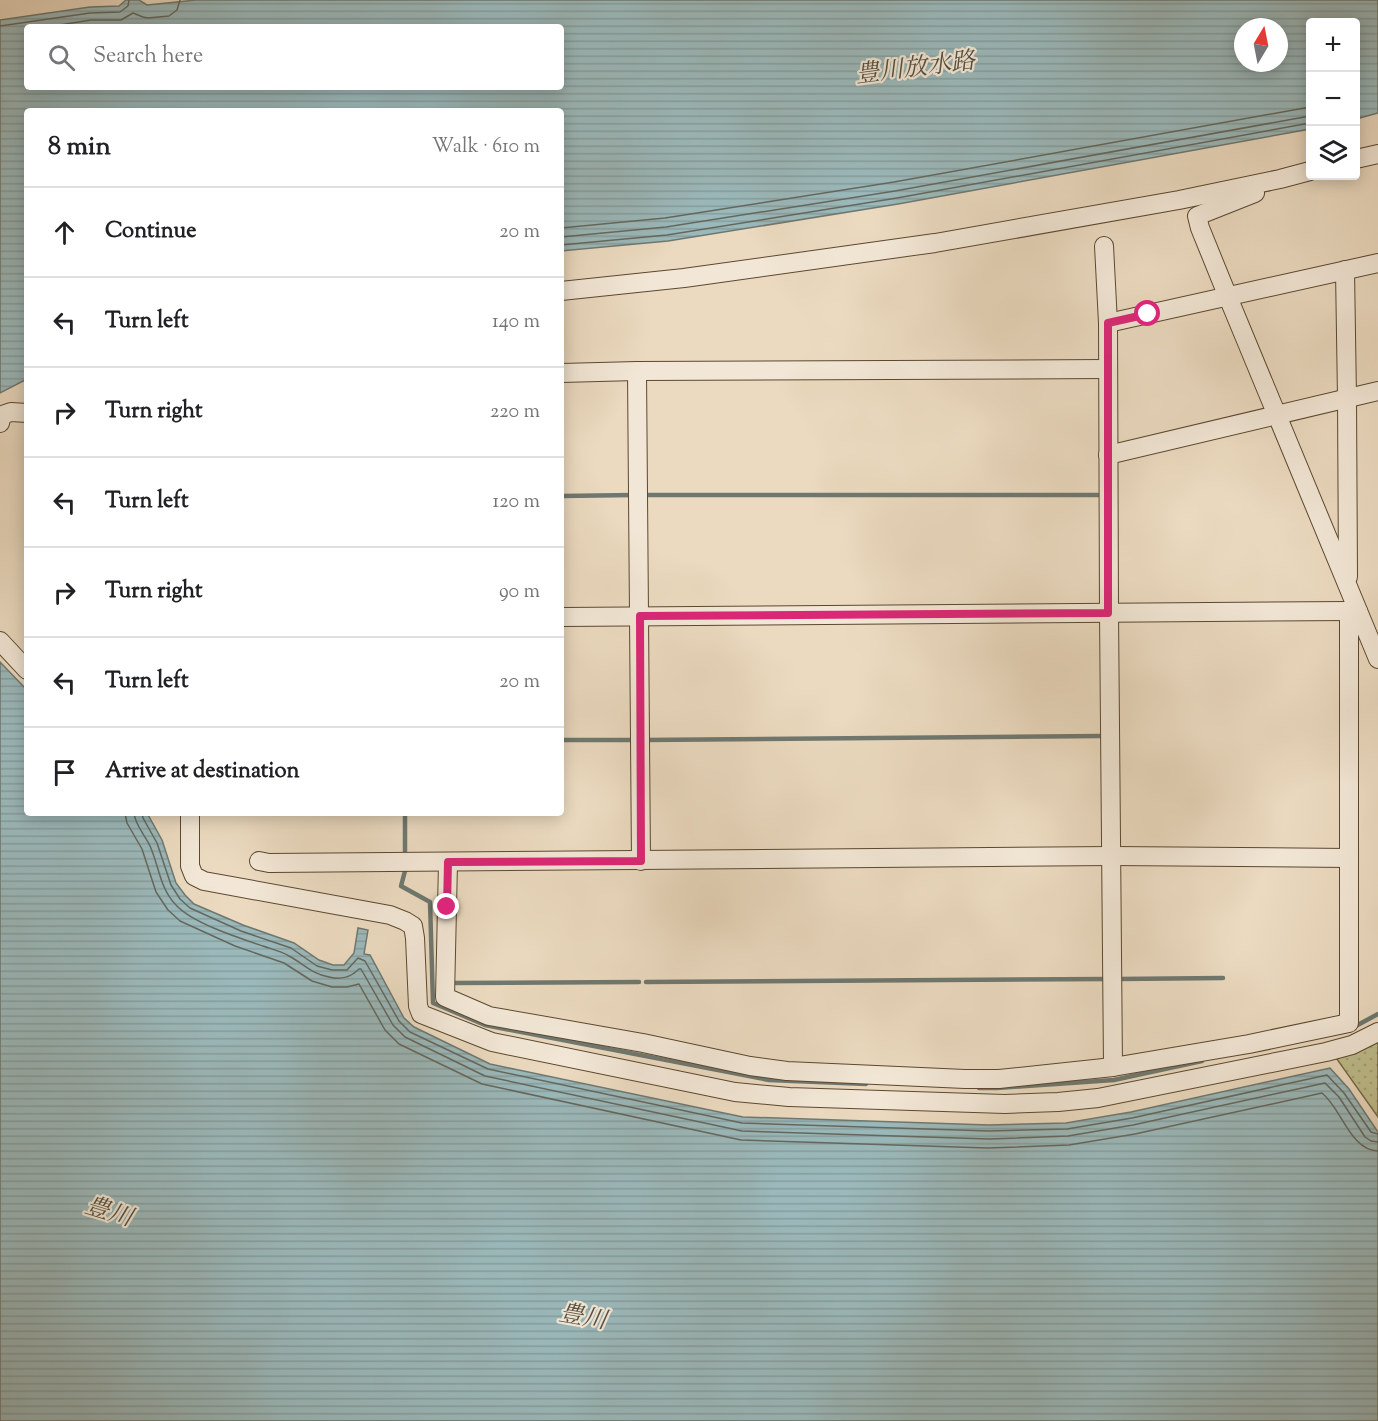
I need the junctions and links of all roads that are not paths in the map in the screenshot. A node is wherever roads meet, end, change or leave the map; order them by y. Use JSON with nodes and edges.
{"nodes":[{"id":1,"x":1378,"y":154,"type":"edge"},
{"id":2,"x":1360,"y":158,"type":"edge"},
{"id":3,"x":1306,"y":172,"type":"edge"},
{"id":4,"x":1280,"y":179,"type":"junction"},
{"id":5,"x":1104,"y":246,"type":"dead end"},
{"id":6,"x":1378,"y":262,"type":"edge"},
{"id":7,"x":1345,"y":270,"type":"junction"},
{"id":8,"x":564,"y":291,"type":"edge"},
{"id":9,"x":1228,"y":297,"type":"junction"},
{"id":10,"x":1108,"y":323,"type":"junction"},
{"id":11,"x":1107,"y":369,"type":"junction"},
{"id":12,"x":637,"y":371,"type":"junction"},
{"id":13,"x":564,"y":373,"type":"edge"},
{"id":14,"x":1378,"y":391,"type":"edge"},
{"id":15,"x":1347,"y":398,"type":"junction"},
{"id":16,"x":24,"y":413,"type":"edge"},
{"id":17,"x":1276,"y":415,"type":"junction"},
{"id":18,"x":0,"y":423,"type":"edge"},
{"id":19,"x":1108,"y":455,"type":"junction"},
{"id":20,"x":1348,"y":587,"type":"junction"},
{"id":21,"x":1353,"y":611,"type":"junction"},
{"id":22,"x":1108,"y":613,"type":"junction"},
{"id":23,"x":564,"y":616,"type":"edge"},
{"id":24,"x":640,"y":616,"type":"junction"},
{"id":25,"x":0,"y":641,"type":"edge"},
{"id":26,"x":1378,"y":659,"type":"edge"},
{"id":27,"x":24,"y":667,"type":"edge"},
{"id":28,"x":190,"y":816,"type":"edge"},
{"id":29,"x":1112,"y":856,"type":"junction"},
{"id":30,"x":1349,"y":858,"type":"junction"},
{"id":31,"x":259,"y":861,"type":"dead end"},
{"id":32,"x":641,"y":861,"type":"junction"},
{"id":33,"x":448,"y":862,"type":"junction"},
{"id":34,"x":1378,"y":1032,"type":"edge"},
{"id":35,"x":1113,"y":1067,"type":"junction"}],
"edges":[{"from":1,"to":2,"type":"street"},
{"from":3,"to":4,"type":"street"},
{"from":4,"to":8,"type":"street"},
{"from":4,"to":9,"type":"street"},
{"from":5,"to":10,"type":"street"},
{"from":6,"to":7,"type":"street"},
{"from":7,"to":9,"type":"street"},
{"from":7,"to":15,"type":"street"},
{"from":9,"to":10,"type":"street"},
{"from":9,"to":17,"type":"street"},
{"from":10,"to":11,"type":"street"},
{"from":11,"to":12,"type":"street"},
{"from":11,"to":19,"type":"street"},
{"from":12,"to":13,"type":"street"},
{"from":12,"to":24,"type":"street"},
{"from":14,"to":15,"type":"street"},
{"from":15,"to":17,"type":"street"},
{"from":15,"to":20,"type":"street"},
{"from":16,"to":18,"type":"street"},
{"from":17,"to":19,"type":"street"},
{"from":17,"to":20,"type":"street"},
{"from":19,"to":22,"type":"street"},
{"from":20,"to":21,"type":"street"},
{"from":21,"to":22,"type":"street"},
{"from":21,"to":26,"type":"street"},
{"from":21,"to":30,"type":"street"},
{"from":22,"to":24,"type":"street"},
{"from":22,"to":29,"type":"street"},
{"from":23,"to":24,"type":"street"},
{"from":24,"to":32,"type":"street"},
{"from":25,"to":27,"type":"street"},
{"from":28,"to":34,"type":"street"},
{"from":29,"to":30,"type":"street"},
{"from":29,"to":32,"type":"street"},
{"from":29,"to":35,"type":"street"},
{"from":30,"to":35,"type":"street"},
{"from":31,"to":33,"type":"street"},
{"from":32,"to":33,"type":"street"},
{"from":33,"to":35,"type":"street"}]}
